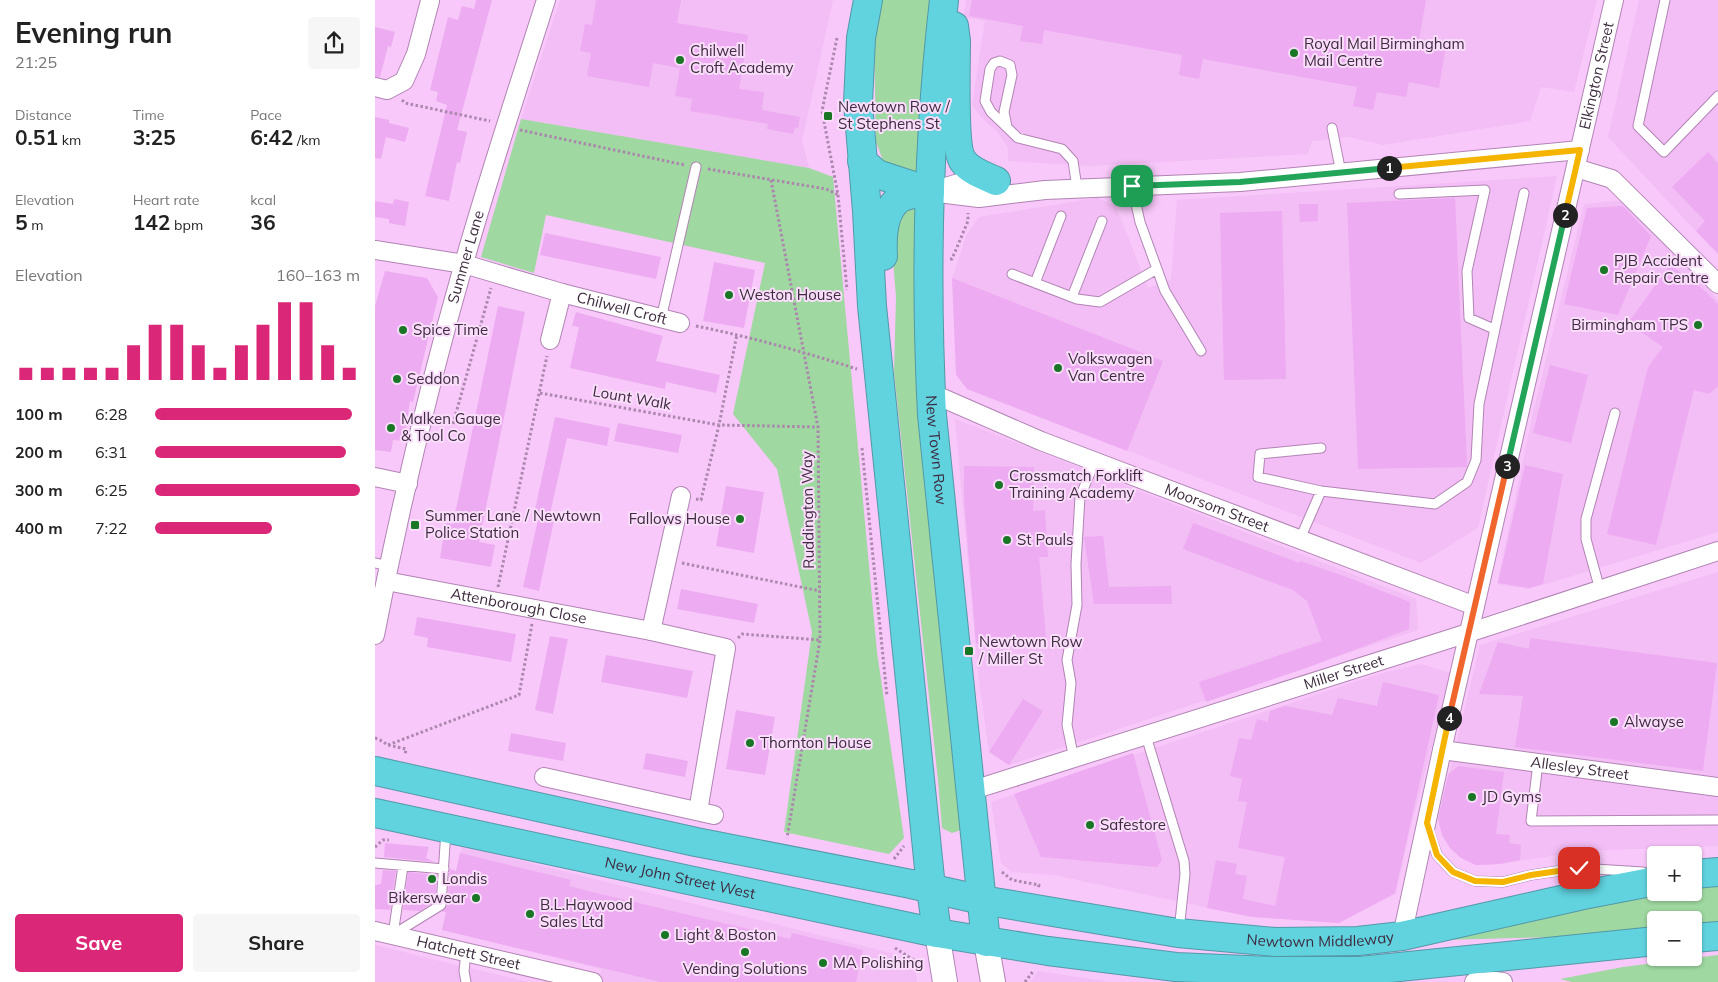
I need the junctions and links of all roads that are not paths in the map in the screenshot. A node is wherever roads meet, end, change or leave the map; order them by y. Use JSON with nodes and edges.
{"nodes":[{"id":1,"x":547,"y":0,"type":"edge"},
{"id":2,"x":868,"y":0,"type":"edge"},
{"id":3,"x":944,"y":0,"type":"edge"},
{"id":4,"x":951,"y":0,"type":"edge"},
{"id":5,"x":1614,"y":0,"type":"edge"},
{"id":6,"x":1665,"y":0,"type":"edge"},
{"id":7,"x":431,"y":1,"type":"edge"},
{"id":8,"x":381,"y":89,"type":"edge"},
{"id":9,"x":1718,"y":96,"type":"edge"},
{"id":10,"x":1007,"y":127,"type":"junction"},
{"id":11,"x":1332,"y":128,"type":"dead end"},
{"id":12,"x":1580,"y":150,"type":"junction"},
{"id":13,"x":862,"y":161,"type":"junction"},
{"id":14,"x":696,"y":167,"type":"road end"},
{"id":15,"x":1576,"y":168,"type":"junction"},
{"id":16,"x":1341,"y":173,"type":"junction"},
{"id":17,"x":996,"y":181,"type":"junction"},
{"id":18,"x":1132,"y":186,"type":"junction"},
{"id":19,"x":1077,"y":188,"type":"junction"},
{"id":20,"x":1045,"y":190,"type":"junction"},
{"id":21,"x":930,"y":192,"type":"junction"},
{"id":22,"x":1524,"y":193,"type":"dead end"},
{"id":23,"x":1399,"y":194,"type":"dead end"},
{"id":24,"x":1061,"y":216,"type":"dead end"},
{"id":25,"x":1102,"y":220,"type":"dead end"},
{"id":26,"x":375,"y":250,"type":"edge"},
{"id":27,"x":464,"y":264,"type":"junction"},
{"id":28,"x":1157,"y":269,"type":"junction"},
{"id":29,"x":1012,"y":274,"type":"dead end"},
{"id":30,"x":1035,"y":282,"type":"junction"},
{"id":31,"x":1718,"y":284,"type":"edge"},
{"id":32,"x":562,"y":293,"type":"junction"},
{"id":33,"x":1072,"y":297,"type":"junction"},
{"id":34,"x":661,"y":319,"type":"junction"},
{"id":35,"x":680,"y":323,"type":"road end"},
{"id":36,"x":1494,"y":329,"type":"junction"},
{"id":37,"x":550,"y":340,"type":"road end"},
{"id":38,"x":1201,"y":351,"type":"dead end"},
{"id":39,"x":870,"y":374,"type":"junction"},
{"id":40,"x":931,"y":393,"type":"junction"},
{"id":41,"x":1615,"y":413,"type":"dead end"},
{"id":42,"x":1321,"y":448,"type":"dead end"},
{"id":43,"x":1095,"y":461,"type":"junction"},
{"id":44,"x":375,"y":477,"type":"edge"},
{"id":45,"x":408,"y":484,"type":"junction"},
{"id":46,"x":1321,"y":491,"type":"junction"},
{"id":47,"x":681,"y":496,"type":"road end"},
{"id":48,"x":1300,"y":539,"type":"junction"},
{"id":49,"x":1718,"y":550,"type":"edge"},
{"id":50,"x":383,"y":570,"type":"edge"},
{"id":51,"x":1600,"y":590,"type":"junction"},
{"id":52,"x":1475,"y":606,"type":"junction"},
{"id":53,"x":651,"y":631,"type":"junction"},
{"id":54,"x":1468,"y":633,"type":"junction"},
{"id":55,"x":375,"y":635,"type":"edge"},
{"id":56,"x":1146,"y":736,"type":"junction"},
{"id":57,"x":1442,"y":750,"type":"junction"},
{"id":58,"x":1074,"y":759,"type":"junction"},
{"id":59,"x":1538,"y":763,"type":"junction"},
{"id":60,"x":375,"y":771,"type":"edge"},
{"id":61,"x":544,"y":777,"type":"dead end"},
{"id":62,"x":1718,"y":787,"type":"edge"},
{"id":63,"x":970,"y":791,"type":"junction"},
{"id":64,"x":375,"y":812,"type":"edge"},
{"id":65,"x":1718,"y":820,"type":"edge"},
{"id":66,"x":1427,"y":823,"type":"junction"},
{"id":67,"x":447,"y":827,"type":"junction"},
{"id":68,"x":375,"y":863,"type":"edge"},
{"id":69,"x":403,"y":866,"type":"junction"},
{"id":70,"x":444,"y":869,"type":"junction"},
{"id":71,"x":1647,"y":872,"type":"edge"},
{"id":72,"x":1718,"y":872,"type":"edge"},
{"id":73,"x":1702,"y":873,"type":"edge"},
{"id":74,"x":1647,"y":883,"type":"edge"},
{"id":75,"x":931,"y":888,"type":"junction"},
{"id":76,"x":982,"y":900,"type":"junction"},
{"id":77,"x":375,"y":931,"type":"edge"},
{"id":78,"x":937,"y":933,"type":"junction"},
{"id":79,"x":1178,"y":933,"type":"junction"},
{"id":80,"x":393,"y":935,"type":"junction"},
{"id":81,"x":1402,"y":936,"type":"junction"},
{"id":82,"x":1718,"y":936,"type":"edge"},
{"id":83,"x":1702,"y":937,"type":"edge"},
{"id":84,"x":986,"y":942,"type":"junction"},
{"id":85,"x":1647,"y":943,"type":"edge"},
{"id":86,"x":1558,"y":950,"type":"junction"},
{"id":87,"x":466,"y":952,"type":"junction"},
{"id":88,"x":466,"y":982,"type":"edge"},
{"id":89,"x":593,"y":982,"type":"edge"},
{"id":90,"x":945,"y":982,"type":"edge"},
{"id":91,"x":993,"y":982,"type":"edge"},
{"id":92,"x":1474,"y":982,"type":"edge"},
{"id":93,"x":1503,"y":982,"type":"edge"}],
"edges":[{"from":1,"to":27,"type":"street","name":"Summer Lane"},
{"from":2,"to":13,"type":"highway"},
{"from":3,"to":21,"type":"highway","name":"New Town Row"},
{"from":4,"to":17,"type":"highway"},
{"from":5,"to":12,"type":"street","name":"Elkington Street"},
{"from":6,"to":9,"type":"lane"},
{"from":7,"to":8,"type":"street"},
{"from":10,"to":10,"type":"lane"},
{"from":10,"to":19,"type":"lane"},
{"from":11,"to":16,"type":"lane"},
{"from":12,"to":15,"type":"street","name":"Elkington Street"},
{"from":12,"to":16,"type":"street"},
{"from":13,"to":21,"type":"highway"},
{"from":13,"to":39,"type":"highway"},
{"from":14,"to":34,"type":"lane"},
{"from":15,"to":31,"type":"street"},
{"from":15,"to":52,"type":"street","name":"Elkington Street"},
{"from":16,"to":18,"type":"street"},
{"from":17,"to":20,"type":"street"},
{"from":17,"to":21,"type":"street"},
{"from":18,"to":19,"type":"street"},
{"from":18,"to":28,"type":"lane"},
{"from":19,"to":20,"type":"street"},
{"from":20,"to":21,"type":"street"},
{"from":21,"to":39,"type":"highway"},
{"from":21,"to":40,"type":"highway","name":"New Town Row"},
{"from":22,"to":36,"type":"lane"},
{"from":23,"to":36,"type":"lane"},
{"from":24,"to":30,"type":"lane"},
{"from":25,"to":33,"type":"lane"},
{"from":26,"to":27,"type":"street","name":"Chilwell Croft"},
{"from":27,"to":32,"type":"street","name":"Chilwell Croft"},
{"from":27,"to":45,"type":"street","name":"Summer Lane"},
{"from":28,"to":33,"type":"lane"},
{"from":28,"to":38,"type":"lane"},
{"from":29,"to":30,"type":"lane"},
{"from":30,"to":33,"type":"lane"},
{"from":32,"to":34,"type":"street","name":"Chilwell Croft"},
{"from":32,"to":37,"type":"street","name":"Chilwell Croft"},
{"from":34,"to":35,"type":"street","name":"Chilwell Croft"},
{"from":36,"to":46,"type":"lane"},
{"from":39,"to":75,"type":"highway"},
{"from":40,"to":43,"type":"street","name":"Moorsom Street"},
{"from":40,"to":63,"type":"highway","name":"New Town Row"},
{"from":41,"to":51,"type":"lane"},
{"from":42,"to":46,"type":"lane"},
{"from":43,"to":48,"type":"street","name":"Moorsom Street"},
{"from":43,"to":58,"type":"lane"},
{"from":44,"to":45,"type":"street"},
{"from":45,"to":50,"type":"street","name":"Summer Lane"},
{"from":46,"to":48,"type":"lane"},
{"from":47,"to":53,"type":"street"},
{"from":48,"to":52,"type":"street","name":"Moorsom Street"},
{"from":49,"to":51,"type":"street","name":"Miller Street"},
{"from":50,"to":53,"type":"street","name":"Attenborough Close"},
{"from":50,"to":55,"type":"street","name":"Summer Lane"},
{"from":51,"to":54,"type":"street","name":"Miller Street"},
{"from":52,"to":54,"type":"street","name":"Elkington Street"},
{"from":53,"to":61,"type":"street","name":"Attenborough Close"},
{"from":54,"to":56,"type":"street","name":"Miller Street"},
{"from":54,"to":57,"type":"street","name":"Elkington Street"},
{"from":56,"to":58,"type":"street","name":"Miller Street"},
{"from":56,"to":79,"type":"lane"},
{"from":57,"to":59,"type":"street","name":"Allesley Street"},
{"from":57,"to":66,"type":"street","name":"Elkington Street"},
{"from":58,"to":63,"type":"street","name":"Miller Street"},
{"from":59,"to":62,"type":"street","name":"Allesley Street"},
{"from":59,"to":65,"type":"lane"},
{"from":60,"to":75,"type":"highway"},
{"from":63,"to":76,"type":"highway","name":"New Town Row"},
{"from":64,"to":67,"type":"highway","name":"New John Street West"},
{"from":66,"to":71,"type":"lane","name":"Elkington Street"},
{"from":66,"to":81,"type":"street","name":"Elkington Street"},
{"from":67,"to":70,"type":"lane"},
{"from":67,"to":78,"type":"highway","name":"New John Street West"},
{"from":68,"to":69,"type":"lane"},
{"from":69,"to":70,"type":"lane"},
{"from":69,"to":80,"type":"lane"},
{"from":70,"to":80,"type":"lane"},
{"from":72,"to":73,"type":"highway"},
{"from":74,"to":81,"type":"highway","name":"Newtown Middleway"},
{"from":75,"to":76,"type":"highway"},
{"from":75,"to":78,"type":"highway"},
{"from":76,"to":79,"type":"highway","name":"Newtown Middleway"},
{"from":76,"to":84,"type":"highway","name":"New Town Row"},
{"from":77,"to":80,"type":"street","name":"Hatchett Street"},
{"from":78,"to":84,"type":"highway","name":"New John Street West"},
{"from":78,"to":90,"type":"main road"},
{"from":79,"to":81,"type":"highway","name":"Newtown Middleway"},
{"from":80,"to":87,"type":"street","name":"Hatchett Street"},
{"from":81,"to":86,"type":"highway"},
{"from":82,"to":83,"type":"highway"},
{"from":84,"to":86,"type":"highway","name":"Newtown Middleway"},
{"from":84,"to":91,"type":"main road"},
{"from":85,"to":86,"type":"highway","name":"Newtown Middleway"},
{"from":87,"to":88,"type":"lane"},
{"from":87,"to":89,"type":"street","name":"Hatchett Street"},
{"from":92,"to":93,"type":"street"}]}
